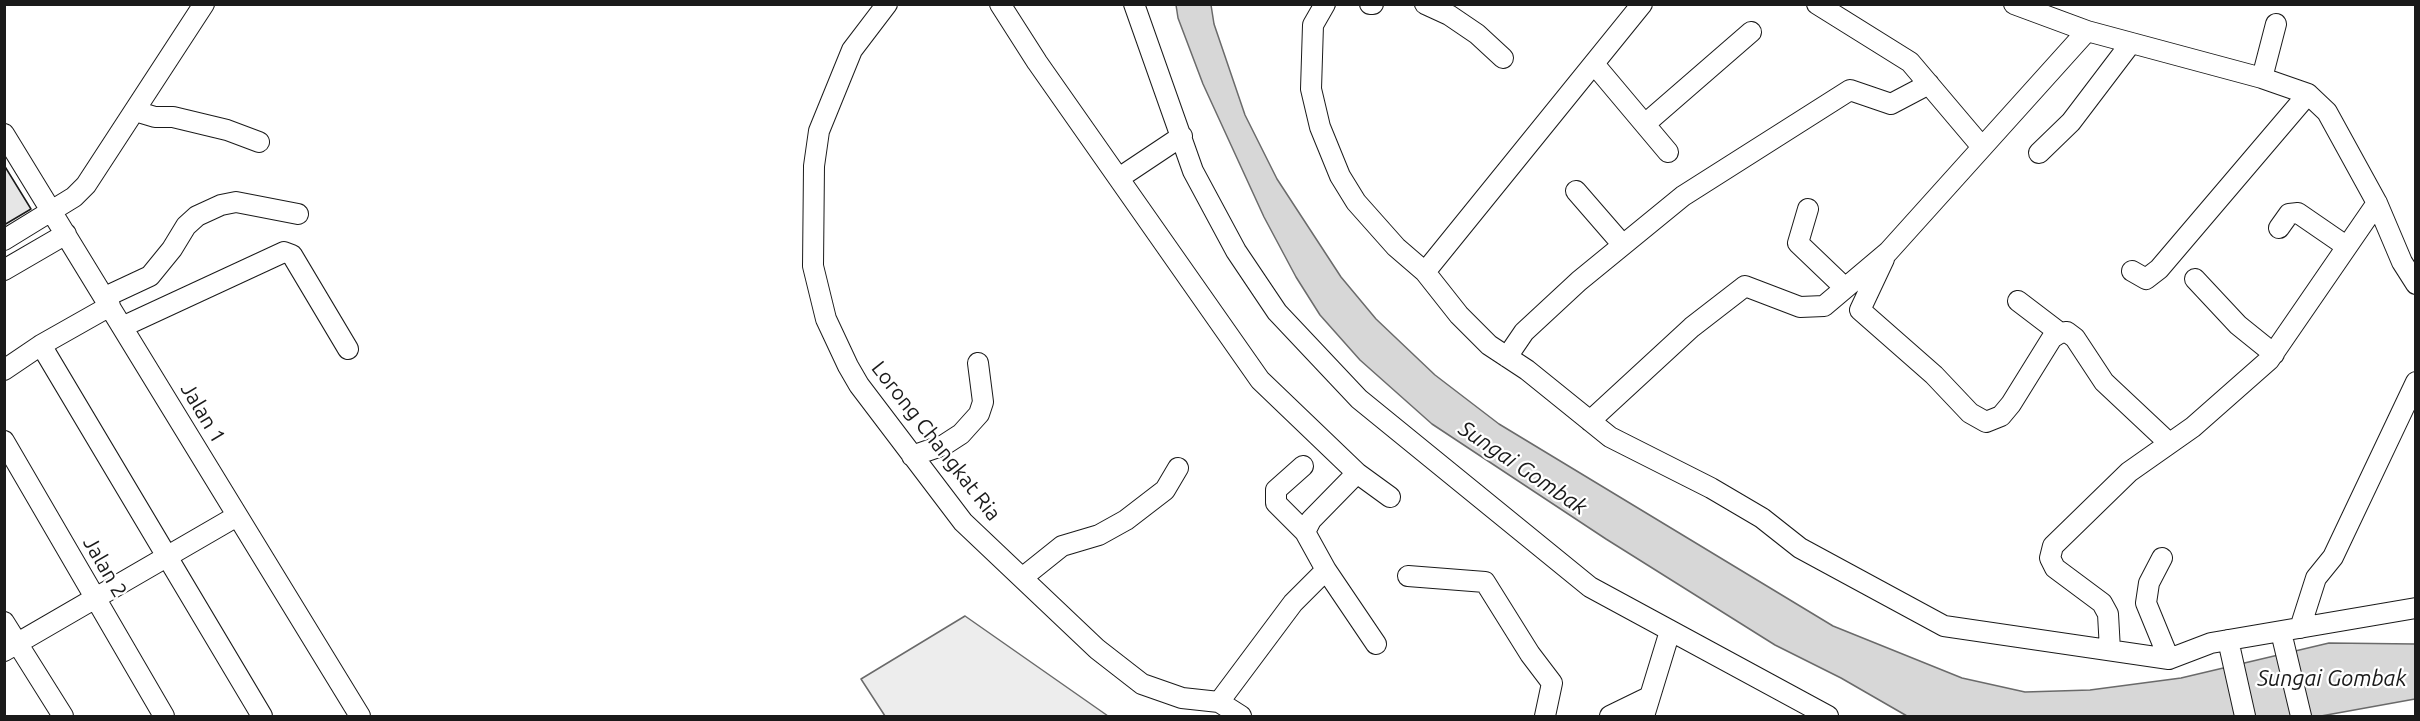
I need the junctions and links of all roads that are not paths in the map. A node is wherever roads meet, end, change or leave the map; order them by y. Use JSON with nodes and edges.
{"nodes":[{"id":1,"x":204,"y":4,"type":"edge"},
{"id":2,"x":887,"y":4,"type":"edge"},
{"id":3,"x":1000,"y":4,"type":"edge"},
{"id":4,"x":1134,"y":4,"type":"edge"},
{"id":5,"x":1325,"y":4,"type":"edge"},
{"id":6,"x":1425,"y":4,"type":"edge"},
{"id":7,"x":1642,"y":4,"type":"edge"},
{"id":8,"x":1817,"y":4,"type":"edge"},
{"id":9,"x":2014,"y":4,"type":"edge"},
{"id":10,"x":2065,"y":14,"type":"edge"},
{"id":11,"x":2276,"y":24,"type":"dead end"},
{"id":12,"x":2087,"y":31,"type":"junction"},
{"id":13,"x":1751,"y":32,"type":"dead end"},
{"id":14,"x":2131,"y":43,"type":"junction"},
{"id":15,"x":1503,"y":58,"type":"dead end"},
{"id":16,"x":1594,"y":64,"type":"junction"},
{"id":17,"x":2262,"y":78,"type":"junction"},
{"id":18,"x":1929,"y":84,"type":"junction"},
{"id":19,"x":2308,"y":94,"type":"junction"},
{"id":20,"x":135,"y":111,"type":"junction"},
{"id":21,"x":1645,"y":124,"type":"junction"},
{"id":22,"x":1182,"y":136,"type":"junction"},
{"id":23,"x":6,"y":139,"type":"edge"},
{"id":24,"x":259,"y":142,"type":"dead end"},
{"id":25,"x":1982,"y":147,"type":"junction"},
{"id":26,"x":1668,"y":152,"type":"dead end"},
{"id":27,"x":2039,"y":153,"type":"dead end"},
{"id":28,"x":1119,"y":178,"type":"junction"},
{"id":29,"x":1576,"y":191,"type":"dead end"},
{"id":30,"x":2378,"y":203,"type":"junction"},
{"id":31,"x":1808,"y":209,"type":"dead end"},
{"id":32,"x":52,"y":210,"type":"junction"},
{"id":33,"x":298,"y":214,"type":"dead end"},
{"id":34,"x":2279,"y":228,"type":"dead end"},
{"id":35,"x":66,"y":234,"type":"junction"},
{"id":36,"x":4,"y":240,"type":"edge"},
{"id":37,"x":1622,"y":244,"type":"junction"},
{"id":38,"x":2346,"y":246,"type":"junction"},
{"id":39,"x":1888,"y":252,"type":"junction"},
{"id":40,"x":2409,"y":256,"type":"edge"},
{"id":41,"x":4,"y":270,"type":"edge"},
{"id":42,"x":2132,"y":271,"type":"dead end"},
{"id":43,"x":1425,"y":273,"type":"junction"},
{"id":44,"x":2195,"y":279,"type":"dead end"},
{"id":45,"x":2415,"y":284,"type":"edge"},
{"id":46,"x":1844,"y":287,"type":"junction"},
{"id":47,"x":2018,"y":301,"type":"dead end"},
{"id":48,"x":107,"y":302,"type":"junction"},
{"id":49,"x":122,"y":327,"type":"junction"},
{"id":50,"x":2060,"y":333,"type":"junction"},
{"id":51,"x":41,"y":345,"type":"junction"},
{"id":52,"x":348,"y":349,"type":"dead end"},
{"id":53,"x":2274,"y":354,"type":"junction"},
{"id":54,"x":1507,"y":357,"type":"junction"},
{"id":55,"x":978,"y":363,"type":"dead end"},
{"id":56,"x":4,"y":370,"type":"edge"},
{"id":57,"x":2415,"y":382,"type":"edge"},
{"id":58,"x":1590,"y":421,"type":"junction"},
{"id":59,"x":4,"y":441,"type":"edge"},
{"id":60,"x":2169,"y":443,"type":"junction"},
{"id":61,"x":912,"y":456,"type":"junction"},
{"id":62,"x":1303,"y":466,"type":"dead end"},
{"id":63,"x":1178,"y":468,"type":"dead end"},
{"id":64,"x":1357,"y":473,"type":"junction"},
{"id":65,"x":1390,"y":497,"type":"dead end"},
{"id":66,"x":237,"y":516,"type":"junction"},
{"id":67,"x":1305,"y":532,"type":"junction"},
{"id":68,"x":167,"y":556,"type":"junction"},
{"id":69,"x":2162,"y":558,"type":"dead end"},
{"id":70,"x":1326,"y":570,"type":"junction"},
{"id":71,"x":1408,"y":576,"type":"dead end"},
{"id":72,"x":1022,"y":578,"type":"junction"},
{"id":73,"x":96,"y":599,"type":"junction"},
{"id":74,"x":2415,"y":608,"type":"edge"},
{"id":75,"x":4,"y":622,"type":"edge"},
{"id":76,"x":2300,"y":628,"type":"junction"},
{"id":77,"x":1670,"y":631,"type":"junction"},
{"id":78,"x":2282,"y":638,"type":"junction"},
{"id":79,"x":1376,"y":644,"type":"dead end"},
{"id":80,"x":11,"y":648,"type":"edge"},
{"id":81,"x":2110,"y":650,"type":"junction"},
{"id":82,"x":2231,"y":650,"type":"junction"},
{"id":83,"x":2169,"y":659,"type":"junction"},
{"id":84,"x":1648,"y":697,"type":"junction"},
{"id":85,"x":1219,"y":702,"type":"junction"},
{"id":86,"x":63,"y":717,"type":"edge"},
{"id":87,"x":164,"y":717,"type":"edge"},
{"id":88,"x":262,"y":717,"type":"edge"},
{"id":89,"x":360,"y":717,"type":"edge"},
{"id":90,"x":1241,"y":717,"type":"edge"},
{"id":91,"x":1545,"y":717,"type":"edge"},
{"id":92,"x":1610,"y":717,"type":"edge"},
{"id":93,"x":1644,"y":717,"type":"edge"},
{"id":94,"x":1828,"y":717,"type":"edge"},
{"id":95,"x":2245,"y":717,"type":"edge"},
{"id":96,"x":2301,"y":717,"type":"edge"}],
"edges":[{"from":1,"to":20,"type":"street"},
{"from":2,"to":61,"type":"street","name":"Lorong Changkat Ria"},
{"from":3,"to":28,"type":"street"},
{"from":4,"to":22,"type":"street"},
{"from":5,"to":43,"type":"street"},
{"from":6,"to":15,"type":"street"},
{"from":7,"to":16,"type":"street"},
{"from":8,"to":18,"type":"street"},
{"from":9,"to":10,"type":"street"},
{"from":10,"to":12,"type":"street"},
{"from":11,"to":17,"type":"street"},
{"from":12,"to":14,"type":"street"},
{"from":12,"to":25,"type":"street"},
{"from":13,"to":21,"type":"street"},
{"from":14,"to":17,"type":"street"},
{"from":14,"to":27,"type":"street"},
{"from":16,"to":21,"type":"street"},
{"from":16,"to":43,"type":"street"},
{"from":17,"to":19,"type":"street"},
{"from":18,"to":25,"type":"street"},
{"from":18,"to":37,"type":"street"},
{"from":19,"to":30,"type":"street"},
{"from":19,"to":42,"type":"street"},
{"from":20,"to":24,"type":"street"},
{"from":20,"to":32,"type":"street"},
{"from":21,"to":26,"type":"street"},
{"from":22,"to":28,"type":"street"},
{"from":22,"to":77,"type":"street"},
{"from":23,"to":32,"type":"street","name":"Jalan 1"},
{"from":25,"to":39,"type":"street"},
{"from":28,"to":64,"type":"street"},
{"from":29,"to":37,"type":"street"},
{"from":30,"to":38,"type":"street"},
{"from":30,"to":40,"type":"street"},
{"from":31,"to":46,"type":"street"},
{"from":32,"to":35,"type":"street","name":"Jalan 1"},
{"from":32,"to":36,"type":"street"},
{"from":33,"to":48,"type":"street"},
{"from":34,"to":38,"type":"street"},
{"from":35,"to":41,"type":"street"},
{"from":35,"to":48,"type":"street","name":"Jalan 1"},
{"from":37,"to":54,"type":"street"},
{"from":38,"to":53,"type":"street"},
{"from":39,"to":46,"type":"street"},
{"from":39,"to":50,"type":"street"},
{"from":40,"to":45,"type":"street"},
{"from":43,"to":54,"type":"street"},
{"from":44,"to":53,"type":"street"},
{"from":46,"to":58,"type":"street"},
{"from":47,"to":50,"type":"street"},
{"from":48,"to":49,"type":"street","name":"Jalan 1"},
{"from":48,"to":51,"type":"street"},
{"from":49,"to":52,"type":"street"},
{"from":49,"to":66,"type":"street","name":"Jalan 1"},
{"from":50,"to":60,"type":"street"},
{"from":51,"to":56,"type":"street"},
{"from":51,"to":68,"type":"street"},
{"from":53,"to":60,"type":"street"},
{"from":54,"to":58,"type":"street"},
{"from":55,"to":61,"type":"street"},
{"from":57,"to":76,"type":"street"},
{"from":58,"to":81,"type":"street"},
{"from":59,"to":73,"type":"street","name":"Jalan 2"},
{"from":60,"to":81,"type":"street"},
{"from":61,"to":72,"type":"street","name":"Lorong Changkat Ria"},
{"from":62,"to":67,"type":"street"},
{"from":63,"to":72,"type":"street"},
{"from":64,"to":65,"type":"street"},
{"from":64,"to":67,"type":"street"},
{"from":66,"to":68,"type":"street"},
{"from":66,"to":89,"type":"street","name":"Jalan 1"},
{"from":67,"to":70,"type":"street"},
{"from":68,"to":73,"type":"street"},
{"from":68,"to":88,"type":"street"},
{"from":69,"to":83,"type":"street"},
{"from":70,"to":79,"type":"street"},
{"from":70,"to":85,"type":"street"},
{"from":71,"to":91,"type":"street"},
{"from":72,"to":85,"type":"street","name":"Lorong Changkat Ria"},
{"from":73,"to":80,"type":"street"},
{"from":73,"to":87,"type":"street","name":"Jalan 2"},
{"from":74,"to":76,"type":"street"},
{"from":75,"to":80,"type":"street"},
{"from":76,"to":78,"type":"street"},
{"from":77,"to":84,"type":"street"},
{"from":77,"to":94,"type":"street"},
{"from":78,"to":82,"type":"street"},
{"from":78,"to":96,"type":"street"},
{"from":80,"to":86,"type":"street"},
{"from":81,"to":83,"type":"street"},
{"from":82,"to":83,"type":"street"},
{"from":82,"to":95,"type":"street"},
{"from":84,"to":92,"type":"street"},
{"from":84,"to":93,"type":"street"},
{"from":85,"to":90,"type":"street","name":"Lorong Changkat Ria"}]}
